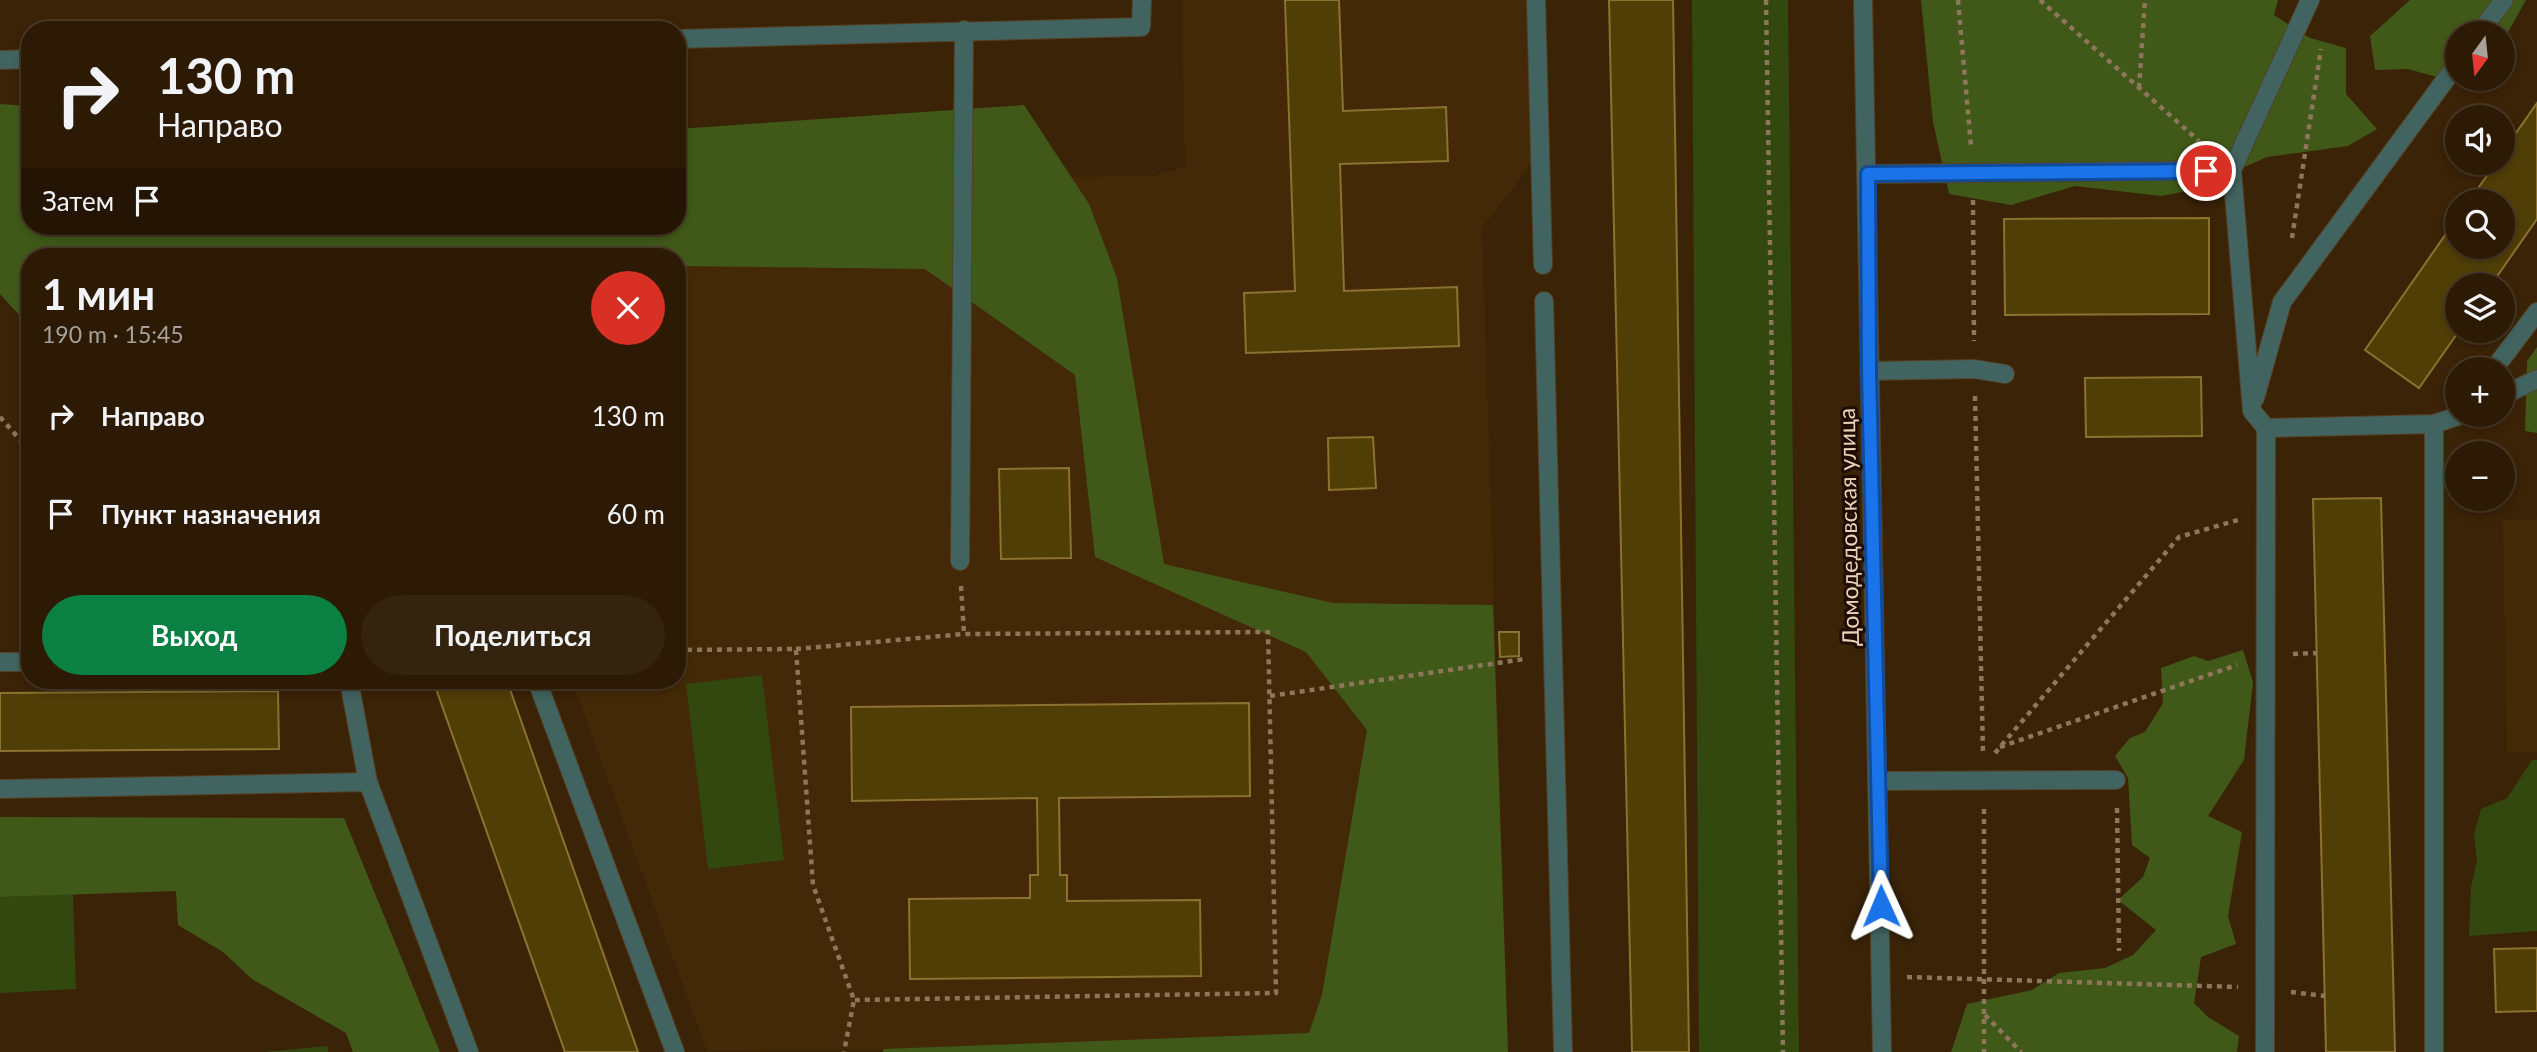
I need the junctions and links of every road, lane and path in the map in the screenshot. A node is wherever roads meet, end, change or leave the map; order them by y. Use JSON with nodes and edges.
{"nodes":[{"id":1,"x":1142,"y":0,"type":"edge"},
{"id":2,"x":1536,"y":0,"type":"edge"},
{"id":3,"x":1766,"y":0,"type":"edge"},
{"id":4,"x":1863,"y":0,"type":"edge"},
{"id":5,"x":2040,"y":0,"type":"edge"},
{"id":6,"x":2146,"y":0,"type":"edge"},
{"id":7,"x":2310,"y":0,"type":"edge"},
{"id":8,"x":2504,"y":0,"type":"edge"},
{"id":9,"x":2488,"y":21,"type":"edge"},
{"id":10,"x":964,"y":30,"type":"junction"},
{"id":11,"x":686,"y":39,"type":"edge"},
{"id":12,"x":2322,"y":41,"type":"dead end"},
{"id":13,"x":21,"y":59,"type":"edge"},
{"id":14,"x":0,"y":60,"type":"edge"},
{"id":15,"x":2445,"y":80,"type":"edge"},
{"id":16,"x":2139,"y":88,"type":"junction"},
{"id":17,"x":2232,"y":170,"type":"junction"},
{"id":18,"x":1868,"y":174,"type":"junction"},
{"id":19,"x":2290,"y":247,"type":"dead end"},
{"id":20,"x":1544,"y":265,"type":"dead end"},
{"id":21,"x":1544,"y":301,"type":"dead end"},
{"id":22,"x":2537,"y":312,"type":"edge"},
{"id":23,"x":2503,"y":357,"type":"edge"},
{"id":24,"x":1869,"y":371,"type":"junction"},
{"id":25,"x":2005,"y":374,"type":"dead end"},
{"id":26,"x":2537,"y":379,"type":"edge"},
{"id":27,"x":2515,"y":390,"type":"edge"},
{"id":28,"x":2252,"y":411,"type":"junction"},
{"id":29,"x":0,"y":417,"type":"edge"},
{"id":30,"x":2445,"y":420,"type":"edge"},
{"id":31,"x":2434,"y":424,"type":"junction"},
{"id":32,"x":2266,"y":428,"type":"junction"},
{"id":33,"x":21,"y":441,"type":"edge"},
{"id":34,"x":2265,"y":512,"type":"junction"},
{"id":35,"x":960,"y":561,"type":"joint"},
{"id":36,"x":964,"y":634,"type":"junction"},
{"id":37,"x":796,"y":649,"type":"junction"},
{"id":38,"x":686,"y":650,"type":"edge"},
{"id":39,"x":2317,"y":653,"type":"dead end"},
{"id":40,"x":1552,"y":656,"type":"junction"},
{"id":41,"x":2265,"y":656,"type":"junction"},
{"id":42,"x":0,"y":662,"type":"edge"},
{"id":43,"x":21,"y":662,"type":"edge"},
{"id":44,"x":351,"y":689,"type":"edge"},
{"id":45,"x":540,"y":689,"type":"edge"},
{"id":46,"x":1270,"y":696,"type":"junction"},
{"id":47,"x":1999,"y":747,"type":"junction"},
{"id":48,"x":2116,"y":780,"type":"joint"},
{"id":49,"x":1879,"y":781,"type":"junction"},
{"id":50,"x":1984,"y":781,"type":"junction"},
{"id":51,"x":368,"y":782,"type":"junction"},
{"id":52,"x":0,"y":789,"type":"edge"},
{"id":53,"x":2119,"y":950,"type":"dead end"},
{"id":54,"x":1882,"y":976,"type":"junction"},
{"id":55,"x":1984,"y":981,"type":"junction"},
{"id":56,"x":2264,"y":988,"type":"junction"},
{"id":57,"x":2325,"y":996,"type":"dead end"},
{"id":58,"x":854,"y":1000,"type":"junction"},
{"id":59,"x":1984,"y":1014,"type":"junction"},
{"id":60,"x":469,"y":1052,"type":"edge"},
{"id":61,"x":675,"y":1052,"type":"edge"},
{"id":62,"x":844,"y":1052,"type":"edge"},
{"id":63,"x":1563,"y":1052,"type":"edge"},
{"id":64,"x":1783,"y":1052,"type":"edge"},
{"id":65,"x":1882,"y":1052,"type":"edge"},
{"id":66,"x":1984,"y":1052,"type":"edge"},
{"id":67,"x":2021,"y":1052,"type":"edge"},
{"id":68,"x":2264,"y":1052,"type":"edge"},
{"id":69,"x":2434,"y":1052,"type":"edge"}],
"edges":[{"from":1,"to":10,"type":"street"},
{"from":2,"to":20,"type":"street"},
{"from":3,"to":64,"type":"path"},
{"from":4,"to":18,"type":"street","name":"Домодедовская улица"},
{"from":5,"to":16,"type":"path"},
{"from":6,"to":16,"type":"path"},
{"from":7,"to":17,"type":"street"},
{"from":8,"to":9,"type":"street"},
{"from":10,"to":11,"type":"street"},
{"from":10,"to":35,"type":"street"},
{"from":12,"to":19,"type":"path"},
{"from":13,"to":14,"type":"street"},
{"from":15,"to":28,"type":"street"},
{"from":16,"to":17,"type":"path"},
{"from":17,"to":18,"type":"street"},
{"from":17,"to":28,"type":"street"},
{"from":18,"to":24,"type":"street","name":"Домодедовская улица"},
{"from":21,"to":40,"type":"street"},
{"from":22,"to":23,"type":"street"},
{"from":24,"to":25,"type":"street"},
{"from":24,"to":49,"type":"street","name":"Домодедовская улица"},
{"from":26,"to":27,"type":"street"},
{"from":28,"to":32,"type":"street"},
{"from":29,"to":33,"type":"path"},
{"from":30,"to":31,"type":"street"},
{"from":31,"to":32,"type":"street"},
{"from":31,"to":69,"type":"street"},
{"from":32,"to":34,"type":"street"},
{"from":34,"to":41,"type":"street"},
{"from":34,"to":47,"type":"path"},
{"from":35,"to":36,"type":"path"},
{"from":36,"to":37,"type":"path"},
{"from":36,"to":46,"type":"path"},
{"from":37,"to":38,"type":"path"},
{"from":37,"to":58,"type":"path"},
{"from":39,"to":41,"type":"path"},
{"from":40,"to":46,"type":"path"},
{"from":40,"to":63,"type":"street"},
{"from":41,"to":47,"type":"path"},
{"from":41,"to":56,"type":"street"},
{"from":42,"to":43,"type":"street"},
{"from":44,"to":51,"type":"street"},
{"from":45,"to":61,"type":"street"},
{"from":46,"to":58,"type":"path"},
{"from":47,"to":50,"type":"path"},
{"from":48,"to":50,"type":"street"},
{"from":48,"to":53,"type":"path"},
{"from":49,"to":50,"type":"street"},
{"from":49,"to":54,"type":"street","name":"Домодедовская улица"},
{"from":50,"to":55,"type":"path"},
{"from":51,"to":52,"type":"street"},
{"from":51,"to":60,"type":"street"},
{"from":54,"to":55,"type":"path"},
{"from":54,"to":65,"type":"street","name":"Домодедовская улица"},
{"from":55,"to":56,"type":"path"},
{"from":55,"to":59,"type":"path"},
{"from":56,"to":57,"type":"path"},
{"from":56,"to":68,"type":"street"},
{"from":58,"to":62,"type":"path"},
{"from":59,"to":66,"type":"path"},
{"from":59,"to":67,"type":"path"}]}
